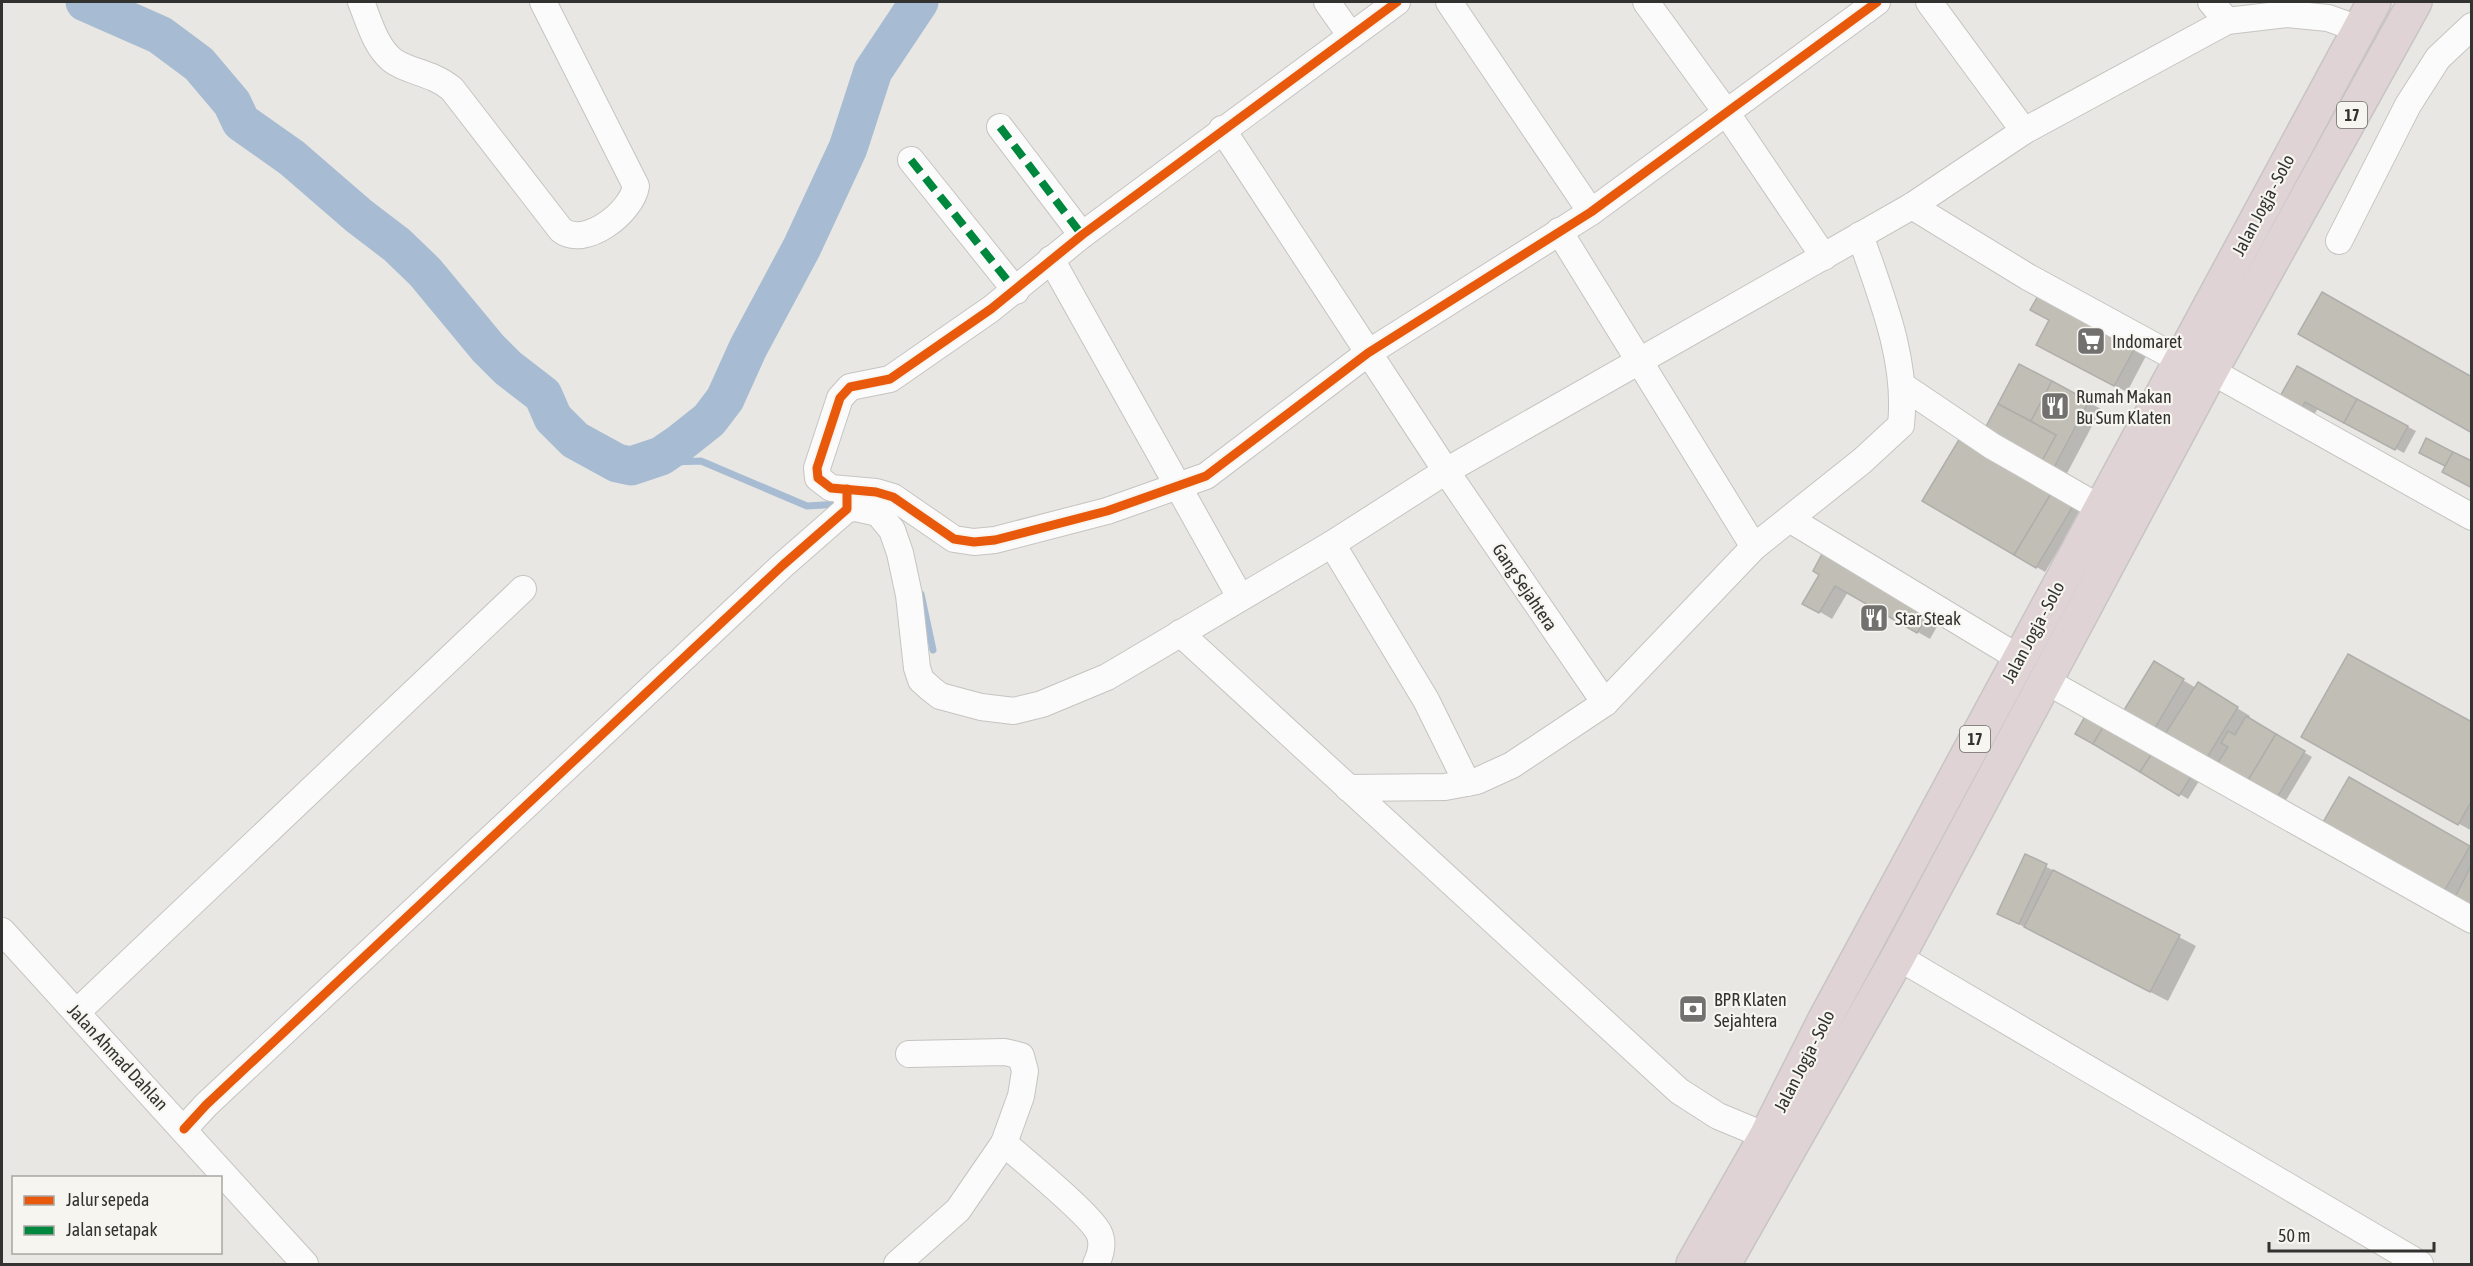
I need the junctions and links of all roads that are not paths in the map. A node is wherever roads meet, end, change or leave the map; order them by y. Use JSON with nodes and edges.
{"nodes":[{"id":1,"x":361,"y":2,"type":"edge"},
{"id":2,"x":543,"y":2,"type":"edge"},
{"id":3,"x":1327,"y":2,"type":"edge"},
{"id":4,"x":1397,"y":2,"type":"edge"},
{"id":5,"x":1449,"y":2,"type":"edge"},
{"id":6,"x":1646,"y":2,"type":"edge"},
{"id":7,"x":1877,"y":2,"type":"edge"},
{"id":8,"x":1929,"y":2,"type":"edge"},
{"id":9,"x":2211,"y":2,"type":"edge"},
{"id":10,"x":2415,"y":2,"type":"edge"},
{"id":11,"x":2366,"y":15,"type":"edge"},
{"id":12,"x":2227,"y":21,"type":"junction"},
{"id":13,"x":2472,"y":26,"type":"edge"},
{"id":14,"x":1351,"y":36,"type":"junction"},
{"id":15,"x":1726,"y":112,"type":"junction"},
{"id":16,"x":1000,"y":127,"type":"dead end"},
{"id":17,"x":1222,"y":129,"type":"junction"},
{"id":18,"x":2024,"y":130,"type":"junction"},
{"id":19,"x":911,"y":160,"type":"dead end"},
{"id":20,"x":1912,"y":206,"type":"junction"},
{"id":21,"x":1591,"y":212,"type":"junction"},
{"id":22,"x":2259,"y":213,"type":"junction"},
{"id":23,"x":2289,"y":228,"type":"junction"},
{"id":24,"x":1559,"y":231,"type":"junction"},
{"id":25,"x":1082,"y":235,"type":"junction"},
{"id":26,"x":1860,"y":235,"type":"junction"},
{"id":27,"x":2339,"y":241,"type":"dead end"},
{"id":28,"x":1824,"y":257,"type":"junction"},
{"id":29,"x":1051,"y":259,"type":"junction"},
{"id":30,"x":1016,"y":291,"type":"junction"},
{"id":31,"x":1368,"y":353,"type":"junction"},
{"id":32,"x":2180,"y":360,"type":"junction"},
{"id":33,"x":1639,"y":362,"type":"junction"},
{"id":34,"x":2211,"y":370,"type":"junction"},
{"id":35,"x":1904,"y":386,"type":"junction"},
{"id":36,"x":1446,"y":471,"type":"junction"},
{"id":37,"x":1176,"y":487,"type":"junction"},
{"id":38,"x":847,"y":500,"type":"junction"},
{"id":39,"x":2100,"y":508,"type":"junction"},
{"id":40,"x":2472,"y":517,"type":"edge"},
{"id":41,"x":1791,"y":520,"type":"junction"},
{"id":42,"x":1332,"y":544,"type":"junction"},
{"id":43,"x":1754,"y":547,"type":"junction"},
{"id":44,"x":523,"y":590,"type":"dead end"},
{"id":45,"x":1240,"y":597,"type":"junction"},
{"id":46,"x":1180,"y":633,"type":"junction"},
{"id":47,"x":2019,"y":658,"type":"junction"},
{"id":48,"x":2046,"y":681,"type":"junction"},
{"id":49,"x":1605,"y":703,"type":"junction"},
{"id":50,"x":1467,"y":783,"type":"junction"},
{"id":51,"x":1348,"y":788,"type":"junction"},
{"id":52,"x":2472,"y":920,"type":"edge"},
{"id":53,"x":2,"y":931,"type":"edge"},
{"id":54,"x":1898,"y":957,"type":"junction"},
{"id":55,"x":77,"y":1012,"type":"junction"},
{"id":56,"x":909,"y":1054,"type":"dead end"},
{"id":57,"x":184,"y":1129,"type":"junction"},
{"id":58,"x":1766,"y":1136,"type":"junction"},
{"id":59,"x":1004,"y":1143,"type":"junction"},
{"id":60,"x":305,"y":1264,"type":"edge"},
{"id":61,"x":897,"y":1264,"type":"edge"},
{"id":62,"x":1096,"y":1264,"type":"edge"},
{"id":63,"x":1693,"y":1264,"type":"edge"},
{"id":64,"x":1724,"y":1264,"type":"edge"},
{"id":65,"x":2420,"y":1264,"type":"edge"}],
"edges":[{"from":1,"to":2,"type":"street"},
{"from":3,"to":14,"type":"street"},
{"from":4,"to":14,"type":"street"},
{"from":5,"to":21,"type":"street"},
{"from":6,"to":15,"type":"street"},
{"from":7,"to":15,"type":"street"},
{"from":8,"to":18,"type":"street"},
{"from":9,"to":12,"type":"street"},
{"from":10,"to":23,"type":"highway","number":"17"},
{"from":11,"to":12,"type":"street"},
{"from":11,"to":22,"type":"highway","name":"Jalan Jogja - Solo","number":"17"},
{"from":12,"to":18,"type":"street"},
{"from":13,"to":27,"type":"street"},
{"from":14,"to":17,"type":"street"},
{"from":15,"to":21,"type":"street"},
{"from":15,"to":28,"type":"street"},
{"from":16,"to":25,"type":"street"},
{"from":17,"to":25,"type":"street"},
{"from":17,"to":31,"type":"street","name":"Gang Sejahtera"},
{"from":18,"to":20,"type":"street"},
{"from":19,"to":30,"type":"street"},
{"from":20,"to":26,"type":"street"},
{"from":20,"to":32,"type":"street"},
{"from":21,"to":24,"type":"street"},
{"from":22,"to":23,"type":"highway"},
{"from":22,"to":32,"type":"highway","name":"Jalan Jogja - Solo","number":"17"},
{"from":23,"to":34,"type":"highway","name":"Jalan Jogja - Solo","number":"17"},
{"from":24,"to":31,"type":"street"},
{"from":24,"to":33,"type":"street"},
{"from":25,"to":29,"type":"street"},
{"from":26,"to":28,"type":"street"},
{"from":26,"to":35,"type":"street"},
{"from":28,"to":33,"type":"street"},
{"from":29,"to":30,"type":"street"},
{"from":29,"to":37,"type":"street"},
{"from":30,"to":38,"type":"street"},
{"from":31,"to":36,"type":"street","name":"Gang Sejahtera"},
{"from":31,"to":37,"type":"street"},
{"from":32,"to":39,"type":"highway","name":"Jalan Jogja - Solo","number":"17"},
{"from":33,"to":36,"type":"street"},
{"from":33,"to":43,"type":"street"},
{"from":34,"to":40,"type":"street"},
{"from":34,"to":48,"type":"highway","name":"Jalan Jogja - Solo","number":"17"},
{"from":35,"to":39,"type":"street"},
{"from":35,"to":41,"type":"street"},
{"from":36,"to":42,"type":"street"},
{"from":36,"to":49,"type":"street","name":"Gang Sejahtera"},
{"from":37,"to":38,"type":"street"},
{"from":37,"to":45,"type":"street"},
{"from":38,"to":46,"type":"street"},
{"from":38,"to":57,"type":"street"},
{"from":39,"to":47,"type":"highway","name":"Jalan Jogja - Solo","number":"17"},
{"from":41,"to":43,"type":"street"},
{"from":41,"to":47,"type":"street"},
{"from":42,"to":45,"type":"street"},
{"from":42,"to":50,"type":"street"},
{"from":43,"to":49,"type":"street"},
{"from":44,"to":55,"type":"street"},
{"from":45,"to":46,"type":"street"},
{"from":46,"to":51,"type":"street"},
{"from":47,"to":58,"type":"highway","name":"Jalan Jogja - Solo","number":"17"},
{"from":48,"to":52,"type":"street"},
{"from":48,"to":54,"type":"highway","name":"Jalan Jogja - Solo","number":"17"},
{"from":49,"to":50,"type":"street"},
{"from":50,"to":51,"type":"street"},
{"from":51,"to":58,"type":"street"},
{"from":53,"to":55,"type":"street","name":"Jalan Ahmad Dahlan"},
{"from":54,"to":64,"type":"highway","name":"Jalan Jogja - Solo","number":"17"},
{"from":54,"to":65,"type":"street"},
{"from":55,"to":57,"type":"street","name":"Jalan Ahmad Dahlan"},
{"from":56,"to":59,"type":"street"},
{"from":57,"to":60,"type":"street","name":"Jalan Ahmad Dahlan"},
{"from":58,"to":63,"type":"highway","name":"Jalan Jogja - Solo","number":"17"},
{"from":59,"to":61,"type":"street"},
{"from":59,"to":62,"type":"street"}]}
